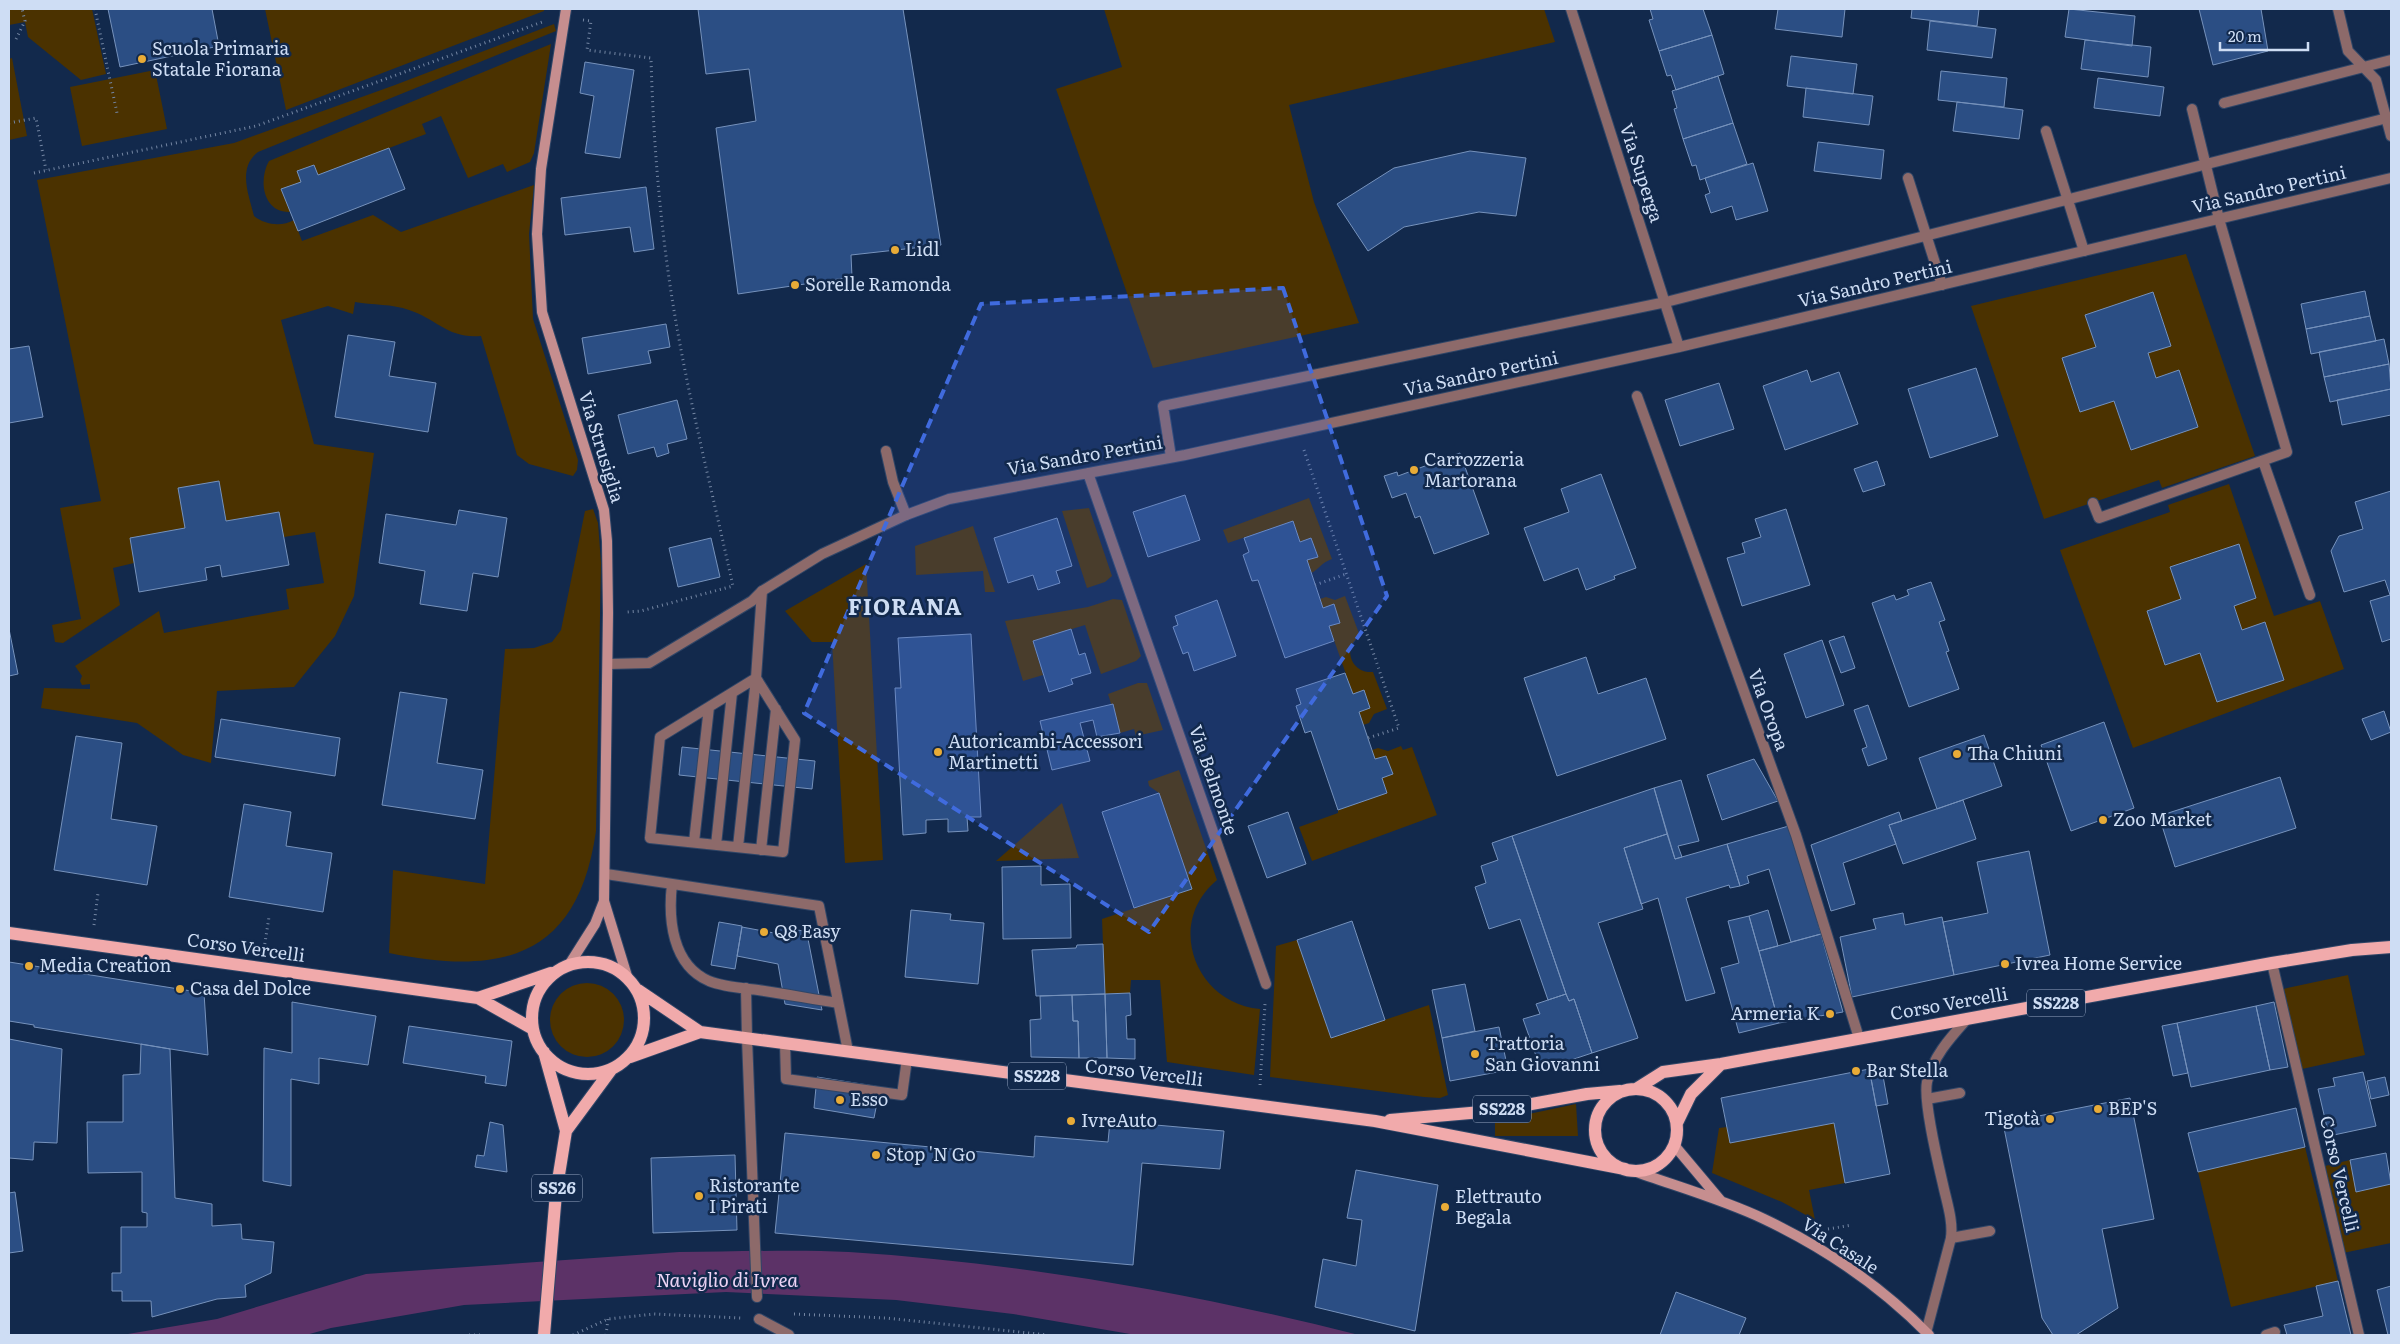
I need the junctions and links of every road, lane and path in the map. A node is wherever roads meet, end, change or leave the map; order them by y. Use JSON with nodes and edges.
{"nodes":[{"id":1,"x":22,"y":9,"type":"edge"},
{"id":2,"x":95,"y":9,"type":"edge"},
{"id":3,"x":1571,"y":9,"type":"edge"},
{"id":4,"x":2338,"y":9,"type":"edge"},
{"id":5,"x":561,"y":14,"type":"edge"},
{"id":6,"x":16,"y":39,"type":"dead end"},
{"id":7,"x":2391,"y":60,"type":"edge"},
{"id":8,"x":2363,"y":67,"type":"junction"},
{"id":9,"x":2224,"y":103,"type":"dead end"},
{"id":10,"x":2192,"y":109,"type":"dead end"},
{"id":11,"x":118,"y":113,"type":"dead end"},
{"id":12,"x":2389,"y":118,"type":"edge"},
{"id":13,"x":9,"y":123,"type":"edge"},
{"id":14,"x":2046,"y":132,"type":"dead end"},
{"id":15,"x":2391,"y":136,"type":"edge"},
{"id":16,"x":2205,"y":165,"type":"junction"},
{"id":17,"x":46,"y":170,"type":"junction"},
{"id":18,"x":34,"y":172,"type":"dead end"},
{"id":19,"x":1908,"y":178,"type":"dead end"},
{"id":20,"x":2391,"y":178,"type":"edge"},
{"id":21,"x":2068,"y":200,"type":"junction"},
{"id":22,"x":2219,"y":219,"type":"junction"},
{"id":23,"x":1926,"y":236,"type":"junction"},
{"id":24,"x":2084,"y":251,"type":"junction"},
{"id":25,"x":1942,"y":285,"type":"junction"},
{"id":26,"x":1666,"y":302,"type":"junction"},
{"id":27,"x":1679,"y":347,"type":"junction"},
{"id":28,"x":1637,"y":396,"type":"dead end"},
{"id":29,"x":1297,"y":430,"type":"junction"},
{"id":30,"x":886,"y":451,"type":"dead end"},
{"id":31,"x":1171,"y":457,"type":"junction"},
{"id":32,"x":2263,"y":460,"type":"junction"},
{"id":33,"x":1088,"y":473,"type":"junction"},
{"id":34,"x":2093,"y":502,"type":"dead end"},
{"id":35,"x":906,"y":515,"type":"junction"},
{"id":36,"x":1346,"y":574,"type":"junction"},
{"id":37,"x":1315,"y":585,"type":"dead end"},
{"id":38,"x":762,"y":591,"type":"junction"},
{"id":39,"x":2310,"y":595,"type":"dead end"},
{"id":40,"x":608,"y":613,"type":"junction"},
{"id":41,"x":608,"y":664,"type":"junction"},
{"id":42,"x":756,"y":678,"type":"junction"},
{"id":43,"x":732,"y":693,"type":"junction"},
{"id":44,"x":709,"y":707,"type":"junction"},
{"id":45,"x":776,"y":709,"type":"junction"},
{"id":46,"x":1368,"y":738,"type":"dead end"},
{"id":47,"x":694,"y":842,"type":"junction"},
{"id":48,"x":716,"y":845,"type":"junction"},
{"id":49,"x":738,"y":847,"type":"junction"},
{"id":50,"x":760,"y":850,"type":"junction"},
{"id":51,"x":606,"y":874,"type":"junction"},
{"id":52,"x":672,"y":884,"type":"junction"},
{"id":53,"x":98,"y":893,"type":"dead end"},
{"id":54,"x":604,"y":901,"type":"junction"},
{"id":55,"x":269,"y":917,"type":"dead end"},
{"id":56,"x":9,"y":933,"type":"edge"},
{"id":57,"x":90,"y":944,"type":"junction"},
{"id":58,"x":2391,"y":947,"type":"edge"},
{"id":59,"x":2272,"y":963,"type":"junction"},
{"id":60,"x":569,"y":965,"type":"junction"},
{"id":61,"x":261,"y":968,"type":"junction"},
{"id":62,"x":556,"y":972,"type":"junction"},
{"id":63,"x":627,"y":976,"type":"junction"},
{"id":64,"x":1266,"y":984,"type":"joint"},
{"id":65,"x":746,"y":988,"type":"junction"},
{"id":66,"x":638,"y":990,"type":"junction"},
{"id":67,"x":478,"y":998,"type":"junction"},
{"id":68,"x":838,"y":1003,"type":"junction"},
{"id":69,"x":1968,"y":1018,"type":"junction"},
{"id":70,"x":533,"y":1029,"type":"junction"},
{"id":71,"x":700,"y":1032,"type":"junction"},
{"id":72,"x":747,"y":1038,"type":"junction"},
{"id":73,"x":1859,"y":1038,"type":"junction"},
{"id":74,"x":785,"y":1043,"type":"junction"},
{"id":75,"x":848,"y":1051,"type":"junction"},
{"id":76,"x":544,"y":1052,"type":"junction"},
{"id":77,"x":630,"y":1057,"type":"junction"},
{"id":78,"x":907,"y":1059,"type":"junction"},
{"id":79,"x":1721,"y":1064,"type":"junction"},
{"id":80,"x":611,"y":1070,"type":"junction"},
{"id":81,"x":1632,"y":1089,"type":"junction"},
{"id":82,"x":1960,"y":1093,"type":"dead end"},
{"id":83,"x":1928,"y":1099,"type":"junction"},
{"id":84,"x":1259,"y":1106,"type":"junction"},
{"id":85,"x":1375,"y":1121,"type":"junction"},
{"id":86,"x":1677,"y":1123,"type":"junction"},
{"id":87,"x":566,"y":1131,"type":"junction"},
{"id":88,"x":1674,"y":1145,"type":"junction"},
{"id":89,"x":1628,"y":1170,"type":"junction"},
{"id":90,"x":1722,"y":1202,"type":"junction"},
{"id":91,"x":1852,"y":1225,"type":"dead end"},
{"id":92,"x":1828,"y":1229,"type":"dead end"},
{"id":93,"x":1990,"y":1231,"type":"dead end"},
{"id":94,"x":1952,"y":1238,"type":"junction"},
{"id":95,"x":757,"y":1297,"type":"dead end"},
{"id":96,"x":608,"y":1318,"type":"junction"},
{"id":97,"x":759,"y":1320,"type":"junction"},
{"id":98,"x":1927,"y":1334,"type":"edge"},
{"id":99,"x":469,"y":1335,"type":"edge"},
{"id":100,"x":482,"y":1335,"type":"edge"},
{"id":101,"x":544,"y":1335,"type":"edge"},
{"id":102,"x":573,"y":1335,"type":"edge"},
{"id":103,"x":606,"y":1335,"type":"edge"},
{"id":104,"x":789,"y":1335,"type":"edge"},
{"id":105,"x":1048,"y":1335,"type":"edge"},
{"id":106,"x":2359,"y":1335,"type":"edge"}],
"edges":[{"from":1,"to":6,"type":"path"},
{"from":2,"to":11,"type":"path"},
{"from":3,"to":26,"type":"street","name":"Via Superga"},
{"from":4,"to":8,"type":"street"},
{"from":5,"to":17,"type":"path"},
{"from":5,"to":40,"type":"main road","name":"Via Strusiglia"},
{"from":5,"to":40,"type":"path"},
{"from":7,"to":8,"type":"street"},
{"from":8,"to":9,"type":"street"},
{"from":8,"to":12,"type":"street"},
{"from":10,"to":16,"type":"street"},
{"from":12,"to":15,"type":"street"},
{"from":12,"to":16,"type":"street"},
{"from":13,"to":17,"type":"path"},
{"from":14,"to":21,"type":"street"},
{"from":16,"to":21,"type":"street"},
{"from":16,"to":22,"type":"street"},
{"from":17,"to":18,"type":"path"},
{"from":19,"to":23,"type":"street"},
{"from":20,"to":22,"type":"street","name":"Via Sandro Pertini"},
{"from":21,"to":23,"type":"street"},
{"from":21,"to":24,"type":"street"},
{"from":22,"to":24,"type":"street","name":"Via Sandro Pertini"},
{"from":22,"to":32,"type":"street"},
{"from":23,"to":25,"type":"street"},
{"from":23,"to":26,"type":"street"},
{"from":24,"to":25,"type":"street","name":"Via Sandro Pertini"},
{"from":25,"to":27,"type":"street","name":"Via Sandro Pertini"},
{"from":26,"to":27,"type":"street","name":"Via Superga"},
{"from":26,"to":31,"type":"street"},
{"from":27,"to":29,"type":"street","name":"Via Sandro Pertini"},
{"from":28,"to":73,"type":"street","name":"Via Oropa"},
{"from":29,"to":31,"type":"street","name":"Via Sandro Pertini"},
{"from":29,"to":36,"type":"path"},
{"from":30,"to":35,"type":"street"},
{"from":31,"to":33,"type":"street","name":"Via Sandro Pertini"},
{"from":32,"to":34,"type":"street"},
{"from":32,"to":39,"type":"street"},
{"from":33,"to":35,"type":"street","name":"Via Sandro Pertini"},
{"from":33,"to":64,"type":"street","name":"Via Belmonte"},
{"from":35,"to":38,"type":"street","name":"Via Sandro Pertini"},
{"from":36,"to":37,"type":"path"},
{"from":36,"to":46,"type":"path"},
{"from":38,"to":41,"type":"street","name":"Via Sandro Pertini"},
{"from":38,"to":42,"type":"street"},
{"from":40,"to":41,"type":"main road","name":"Via Strusiglia"},
{"from":41,"to":51,"type":"main road","name":"Via Strusiglia"},
{"from":42,"to":43,"type":"street"},
{"from":42,"to":45,"type":"street"},
{"from":42,"to":49,"type":"street"},
{"from":43,"to":44,"type":"street"},
{"from":43,"to":48,"type":"street"},
{"from":44,"to":47,"type":"street"},
{"from":44,"to":47,"type":"street"},
{"from":45,"to":50,"type":"street"},
{"from":45,"to":50,"type":"street"},
{"from":47,"to":48,"type":"street"},
{"from":48,"to":49,"type":"street"},
{"from":49,"to":50,"type":"street"},
{"from":51,"to":52,"type":"street"},
{"from":51,"to":54,"type":"main road","name":"Via Strusiglia"},
{"from":52,"to":65,"type":"street"},
{"from":52,"to":68,"type":"street"},
{"from":53,"to":57,"type":"path"},
{"from":54,"to":60,"type":"main road","name":"Via Strusiglia"},
{"from":54,"to":63,"type":"main road","name":"Via Strusiglia"},
{"from":55,"to":61,"type":"path"},
{"from":56,"to":57,"type":"main road","name":"Corso Vercelli"},
{"from":57,"to":61,"type":"main road","name":"Corso Vercelli"},
{"from":58,"to":59,"type":"main road","name":"Corso Vercelli","number":"SS228"},
{"from":59,"to":69,"type":"main road","name":"Corso Vercelli","number":"SS228"},
{"from":59,"to":106,"type":"street","name":"Corso Vercelli"},
{"from":60,"to":62,"type":"main road"},
{"from":60,"to":63,"type":"main road"},
{"from":61,"to":67,"type":"main road","name":"Corso Vercelli"},
{"from":62,"to":67,"type":"main road","name":"Corso Vercelli"},
{"from":62,"to":70,"type":"main road"},
{"from":63,"to":66,"type":"main road"},
{"from":64,"to":84,"type":"path"},
{"from":65,"to":68,"type":"street"},
{"from":65,"to":72,"type":"street"},
{"from":66,"to":71,"type":"main road","name":"Corso Vercelli","number":"SS228"},
{"from":66,"to":77,"type":"main road"},
{"from":67,"to":70,"type":"main road","name":"Corso Vercelli"},
{"from":68,"to":75,"type":"street"},
{"from":69,"to":73,"type":"main road","name":"Corso Vercelli","number":"SS228"},
{"from":69,"to":83,"type":"street"},
{"from":70,"to":76,"type":"main road"},
{"from":71,"to":72,"type":"main road","name":"Corso Vercelli","number":"SS228"},
{"from":71,"to":77,"type":"main road","name":"Corso Vercelli","number":"SS228"},
{"from":72,"to":74,"type":"main road","name":"Corso Vercelli","number":"SS228"},
{"from":72,"to":95,"type":"street"},
{"from":73,"to":79,"type":"main road","name":"Corso Vercelli","number":"SS228"},
{"from":74,"to":75,"type":"main road","name":"Corso Vercelli","number":"SS228"},
{"from":74,"to":78,"type":"street"},
{"from":75,"to":78,"type":"main road","name":"Corso Vercelli","number":"SS228"},
{"from":76,"to":80,"type":"main road"},
{"from":76,"to":87,"type":"main road","number":"SS26"},
{"from":77,"to":80,"type":"main road"},
{"from":78,"to":84,"type":"main road","name":"Corso Vercelli","number":"SS228"},
{"from":79,"to":81,"type":"main road","name":"Corso Vercelli","number":"SS228"},
{"from":79,"to":86,"type":"main road"},
{"from":80,"to":87,"type":"main road","number":"SS26"},
{"from":81,"to":85,"type":"main road","name":"Corso Vercelli","number":"SS228"},
{"from":81,"to":86,"type":"main road"},
{"from":81,"to":89,"type":"main road"},
{"from":82,"to":83,"type":"street"},
{"from":83,"to":94,"type":"street"},
{"from":84,"to":85,"type":"main road","name":"Corso Vercelli","number":"SS228"},
{"from":85,"to":89,"type":"main road","name":"Corso Vercelli","number":"SS228"},
{"from":86,"to":88,"type":"main road"},
{"from":87,"to":101,"type":"main road","number":"SS26"},
{"from":88,"to":89,"type":"main road"},
{"from":88,"to":90,"type":"main road","name":"Via Casale"},
{"from":89,"to":90,"type":"main road","name":"Via Casale"},
{"from":90,"to":98,"type":"main road","name":"Via Casale"},
{"from":91,"to":92,"type":"path"},
{"from":93,"to":94,"type":"street"},
{"from":94,"to":98,"type":"street"},
{"from":96,"to":97,"type":"path"},
{"from":96,"to":102,"type":"path"},
{"from":96,"to":103,"type":"path"},
{"from":97,"to":104,"type":"street"},
{"from":97,"to":105,"type":"path"},
{"from":99,"to":100,"type":"path"}]}
